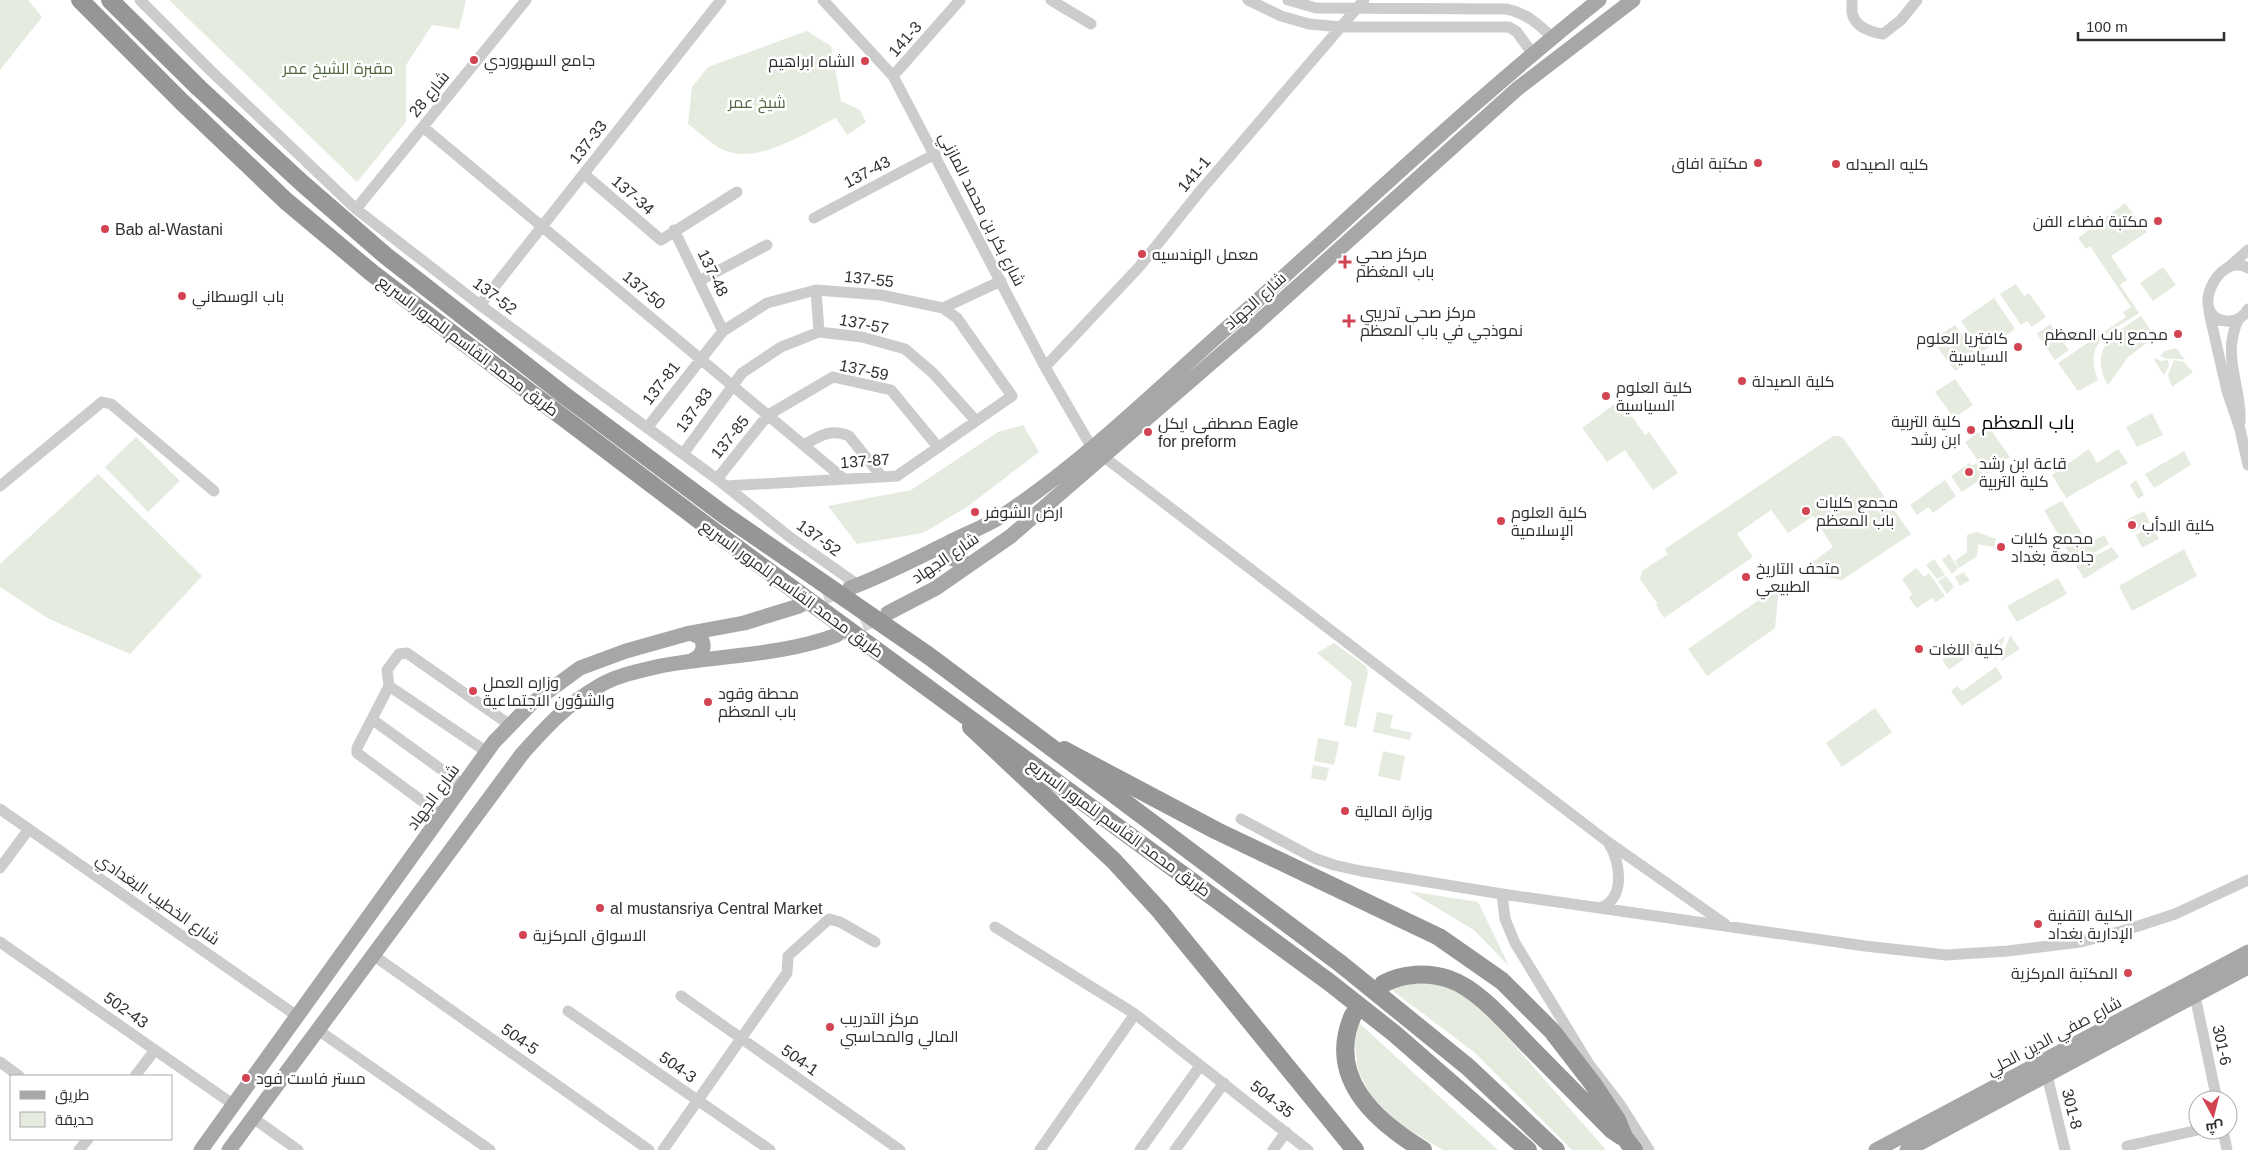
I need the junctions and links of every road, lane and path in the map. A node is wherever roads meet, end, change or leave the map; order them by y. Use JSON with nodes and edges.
{"nodes":[{"id":1,"x":80,"y":0,"type":"edge"},
{"id":2,"x":110,"y":0,"type":"edge"},
{"id":3,"x":140,"y":0,"type":"edge"},
{"id":4,"x":526,"y":0,"type":"edge"},
{"id":5,"x":721,"y":0,"type":"edge"},
{"id":6,"x":823,"y":0,"type":"edge"},
{"id":7,"x":960,"y":0,"type":"edge"},
{"id":8,"x":1051,"y":0,"type":"edge"},
{"id":9,"x":1248,"y":0,"type":"edge"},
{"id":10,"x":1288,"y":0,"type":"edge"},
{"id":11,"x":1599,"y":0,"type":"edge"},
{"id":12,"x":1633,"y":0,"type":"edge"},
{"id":13,"x":1852,"y":0,"type":"edge"},
{"id":14,"x":1914,"y":1,"type":"edge"},
{"id":15,"x":1361,"y":4,"type":"edge"},
{"id":16,"x":1091,"y":24,"type":"dead end"},
{"id":17,"x":1342,"y":27,"type":"junction"},
{"id":18,"x":1552,"y":37,"type":"junction"},
{"id":19,"x":1532,"y":53,"type":"junction"},
{"id":20,"x":893,"y":76,"type":"junction"},
{"id":21,"x":423,"y":127,"type":"junction"},
{"id":22,"x":935,"y":154,"type":"junction"},
{"id":23,"x":584,"y":174,"type":"junction"},
{"id":24,"x":737,"y":192,"type":"dead end"},
{"id":25,"x":356,"y":208,"type":"junction"},
{"id":26,"x":814,"y":218,"type":"dead end"},
{"id":27,"x":542,"y":226,"type":"junction"},
{"id":28,"x":674,"y":230,"type":"junction"},
{"id":29,"x":768,"y":245,"type":"dead end"},
{"id":30,"x":2248,"y":250,"type":"edge"},
{"id":31,"x":1313,"y":251,"type":"junction"},
{"id":32,"x":1326,"y":260,"type":"junction"},
{"id":33,"x":2230,"y":266,"type":"junction"},
{"id":34,"x":2248,"y":268,"type":"edge"},
{"id":35,"x":699,"y":281,"type":"junction"},
{"id":36,"x":1001,"y":281,"type":"junction"},
{"id":37,"x":816,"y":290,"type":"junction"},
{"id":38,"x":480,"y":305,"type":"junction"},
{"id":39,"x":943,"y":308,"type":"junction"},
{"id":40,"x":2248,"y":309,"type":"edge"},
{"id":41,"x":2209,"y":312,"type":"junction"},
{"id":42,"x":2238,"y":320,"type":"junction"},
{"id":43,"x":723,"y":331,"type":"junction"},
{"id":44,"x":819,"y":332,"type":"junction"},
{"id":45,"x":701,"y":359,"type":"junction"},
{"id":46,"x":1045,"y":367,"type":"junction"},
{"id":47,"x":732,"y":385,"type":"junction"},
{"id":48,"x":1012,"y":396,"type":"joint"},
{"id":49,"x":768,"y":415,"type":"junction"},
{"id":50,"x":976,"y":421,"type":"junction"},
{"id":51,"x":647,"y":428,"type":"junction"},
{"id":52,"x":2240,"y":429,"type":"junction"},
{"id":53,"x":804,"y":445,"type":"junction"},
{"id":54,"x":938,"y":447,"type":"junction"},
{"id":55,"x":1098,"y":452,"type":"junction"},
{"id":56,"x":682,"y":454,"type":"junction"},
{"id":57,"x":2248,"y":465,"type":"edge"},
{"id":58,"x":882,"y":477,"type":"junction"},
{"id":59,"x":844,"y":479,"type":"junction"},
{"id":60,"x":721,"y":482,"type":"junction"},
{"id":61,"x":0,"y":486,"type":"edge"},
{"id":62,"x":214,"y":491,"type":"dead end"},
{"id":63,"x":951,"y":541,"type":"junction"},
{"id":64,"x":968,"y":564,"type":"junction"},
{"id":65,"x":854,"y":586,"type":"joint"},
{"id":66,"x":799,"y":606,"type":"tunnel mouth"},
{"id":67,"x":888,"y":613,"type":"tunnel mouth"},
{"id":68,"x":690,"y":633,"type":"junction"},
{"id":69,"x":837,"y":635,"type":"tunnel mouth"},
{"id":70,"x":693,"y":660,"type":"junction"},
{"id":71,"x":389,"y":686,"type":"junction"},
{"id":72,"x":945,"y":702,"type":"junction"},
{"id":73,"x":373,"y":720,"type":"junction"},
{"id":74,"x":510,"y":725,"type":"junction"},
{"id":75,"x":1028,"y":730,"type":"junction"},
{"id":76,"x":487,"y":752,"type":"junction"},
{"id":77,"x":463,"y":785,"type":"junction"},
{"id":78,"x":0,"y":809,"type":"edge"},
{"id":79,"x":441,"y":815,"type":"junction"},
{"id":80,"x":1241,"y":819,"type":"dead end"},
{"id":81,"x":29,"y":829,"type":"junction"},
{"id":82,"x":1608,"y":842,"type":"junction"},
{"id":83,"x":0,"y":868,"type":"edge"},
{"id":84,"x":2248,"y":880,"type":"edge"},
{"id":85,"x":1502,"y":894,"type":"junction"},
{"id":86,"x":1598,"y":908,"type":"junction"},
{"id":87,"x":1726,"y":925,"type":"junction"},
{"id":88,"x":995,"y":927,"type":"dead end"},
{"id":89,"x":0,"y":942,"type":"edge"},
{"id":90,"x":875,"y":942,"type":"dead end"},
{"id":91,"x":2248,"y":952,"type":"edge"},
{"id":92,"x":373,"y":955,"type":"junction"},
{"id":93,"x":2248,"y":967,"type":"edge"},
{"id":94,"x":1382,"y":984,"type":"dead end"},
{"id":95,"x":681,"y":996,"type":"dead end"},
{"id":96,"x":2195,"y":996,"type":"junction"},
{"id":97,"x":568,"y":1011,"type":"dead end"},
{"id":98,"x":1135,"y":1014,"type":"junction"},
{"id":99,"x":1353,"y":1015,"type":"dead end"},
{"id":100,"x":297,"y":1016,"type":"junction"},
{"id":101,"x":318,"y":1030,"type":"junction"},
{"id":102,"x":741,"y":1038,"type":"junction"},
{"id":103,"x":155,"y":1050,"type":"junction"},
{"id":104,"x":0,"y":1062,"type":"edge"},
{"id":105,"x":1200,"y":1066,"type":"junction"},
{"id":106,"x":18,"y":1075,"type":"edge"},
{"id":107,"x":136,"y":1075,"type":"edge"},
{"id":108,"x":2047,"y":1075,"type":"junction"},
{"id":109,"x":1224,"y":1083,"type":"junction"},
{"id":110,"x":2215,"y":1090,"type":"edge"},
{"id":111,"x":698,"y":1100,"type":"junction"},
{"id":112,"x":234,"y":1105,"type":"junction"},
{"id":113,"x":252,"y":1118,"type":"junction"},
{"id":114,"x":1286,"y":1132,"type":"junction"},
{"id":115,"x":2188,"y":1132,"type":"edge"},
{"id":116,"x":87,"y":1140,"type":"edge"},
{"id":117,"x":1629,"y":1144,"type":"edge"},
{"id":118,"x":2127,"y":1146,"type":"dead end"},
{"id":119,"x":79,"y":1150,"type":"edge"},
{"id":120,"x":201,"y":1150,"type":"edge"},
{"id":121,"x":229,"y":1150,"type":"edge"},
{"id":122,"x":298,"y":1150,"type":"edge"},
{"id":123,"x":490,"y":1150,"type":"edge"},
{"id":124,"x":648,"y":1150,"type":"edge"},
{"id":125,"x":663,"y":1150,"type":"edge"},
{"id":126,"x":770,"y":1150,"type":"edge"},
{"id":127,"x":900,"y":1150,"type":"edge"},
{"id":128,"x":1040,"y":1150,"type":"edge"},
{"id":129,"x":1140,"y":1150,"type":"edge"},
{"id":130,"x":1175,"y":1150,"type":"edge"},
{"id":131,"x":1273,"y":1150,"type":"edge"},
{"id":132,"x":1308,"y":1150,"type":"edge"},
{"id":133,"x":1355,"y":1150,"type":"edge"},
{"id":134,"x":1423,"y":1150,"type":"edge"},
{"id":135,"x":1528,"y":1150,"type":"edge"},
{"id":136,"x":1556,"y":1150,"type":"edge"},
{"id":137,"x":1649,"y":1150,"type":"edge"},
{"id":138,"x":1876,"y":1150,"type":"edge"},
{"id":139,"x":1908,"y":1150,"type":"edge"},
{"id":140,"x":2065,"y":1150,"type":"edge"}],
"edges":[{"from":1,"to":72,"type":"highway","name":"طريق محمد القاسم للمرور السريع","bridge":true},
{"from":2,"to":75,"type":"highway","name":"طريق محمد القاسم للمرور السريع","bridge":true},
{"from":3,"to":25,"type":"street","name":"137-52"},
{"from":4,"to":21,"type":"street","name":"شارع 28"},
{"from":5,"to":23,"type":"street","name":"137-33"},
{"from":6,"to":20,"type":"street","name":"شارع بكر بن محمد المازني"},
{"from":7,"to":20,"type":"street","name":"141-3"},
{"from":8,"to":16,"type":"street"},
{"from":9,"to":17,"type":"street"},
{"from":10,"to":15,"type":"street"},
{"from":11,"to":18,"type":"main road","name":"شارع الجهاد"},
{"from":12,"to":32,"type":"main road","name":"شارع الجهاد"},
{"from":13,"to":14,"type":"street"},
{"from":15,"to":17,"type":"street","name":"141-1"},
{"from":15,"to":18,"type":"street"},
{"from":17,"to":19,"type":"street"},
{"from":17,"to":46,"type":"street","name":"141-1"},
{"from":18,"to":19,"type":"main road","name":"شارع الجهاد"},
{"from":19,"to":31,"type":"main road","name":"شارع الجهاد"},
{"from":20,"to":22,"type":"street","name":"شارع بكر بن محمد المازني"},
{"from":21,"to":25,"type":"street","name":"شارع 28"},
{"from":21,"to":27,"type":"street","name":"137-50"},
{"from":22,"to":26,"type":"street","name":"137-43"},
{"from":22,"to":36,"type":"street","name":"شارع بكر بن محمد المازني"},
{"from":23,"to":27,"type":"street","name":"137-33"},
{"from":23,"to":28,"type":"street","name":"137-34"},
{"from":24,"to":28,"type":"street"},
{"from":25,"to":38,"type":"street","name":"137-52"},
{"from":27,"to":38,"type":"street","name":"137-33"},
{"from":27,"to":45,"type":"street","name":"137-50"},
{"from":28,"to":35,"type":"street","name":"137-48"},
{"from":29,"to":35,"type":"street"},
{"from":30,"to":33,"type":"street"},
{"from":31,"to":32,"type":"main road"},
{"from":31,"to":55,"type":"main road","name":"شارع الجهاد"},
{"from":32,"to":55,"type":"main road","name":"شارع الجهاد"},
{"from":33,"to":34,"type":"street"},
{"from":33,"to":41,"type":"street"},
{"from":35,"to":43,"type":"street","name":"137-48"},
{"from":36,"to":39,"type":"street"},
{"from":36,"to":46,"type":"street","name":"شارع بكر بن محمد المازني"},
{"from":37,"to":39,"type":"street","name":"137-55"},
{"from":37,"to":43,"type":"street","name":"137-55"},
{"from":37,"to":44,"type":"street"},
{"from":38,"to":51,"type":"street","name":"137-52"},
{"from":39,"to":48,"type":"street","name":"137-55"},
{"from":40,"to":42,"type":"street"},
{"from":41,"to":42,"type":"street"},
{"from":41,"to":52,"type":"street"},
{"from":42,"to":52,"type":"street"},
{"from":43,"to":45,"type":"street","name":"137-55"},
{"from":44,"to":47,"type":"street","name":"137-57"},
{"from":44,"to":50,"type":"street","name":"137-57"},
{"from":45,"to":47,"type":"street","name":"137-50"},
{"from":45,"to":51,"type":"street","name":"137-81"},
{"from":46,"to":55,"type":"street","name":"شارع بكر بن محمد المازني"},
{"from":47,"to":49,"type":"street","name":"137-50"},
{"from":47,"to":56,"type":"street","name":"137-83"},
{"from":48,"to":50,"type":"street","name":"137-87"},
{"from":49,"to":53,"type":"street","name":"137-50"},
{"from":49,"to":54,"type":"street","name":"137-59"},
{"from":49,"to":60,"type":"street","name":"137-85"},
{"from":50,"to":54,"type":"street","name":"137-87"},
{"from":51,"to":56,"type":"street","name":"137-52"},
{"from":52,"to":57,"type":"street"},
{"from":53,"to":58,"type":"street"},
{"from":53,"to":59,"type":"street","name":"137-50"},
{"from":54,"to":58,"type":"street","name":"137-87"},
{"from":55,"to":63,"type":"main road","name":"شارع الجهاد"},
{"from":55,"to":64,"type":"main road","name":"شارع الجهاد"},
{"from":55,"to":82,"type":"street"},
{"from":56,"to":60,"type":"street","name":"137-52"},
{"from":58,"to":59,"type":"street","name":"137-87"},
{"from":59,"to":60,"type":"street","name":"137-87"},
{"from":60,"to":65,"type":"street","name":"137-52"},
{"from":61,"to":62,"type":"street"},
{"from":63,"to":64,"type":"main road"},
{"from":63,"to":65,"type":"main road","name":"شارع الجهاد"},
{"from":64,"to":67,"type":"main road","name":"شارع الجهاد"},
{"from":66,"to":68,"type":"main road","name":"شارع الجهاد"},
{"from":68,"to":70,"type":"main road"},
{"from":68,"to":74,"type":"main road","name":"شارع الجهاد"},
{"from":69,"to":70,"type":"main road"},
{"from":70,"to":92,"type":"main road"},
{"from":71,"to":73,"type":"street"},
{"from":71,"to":74,"type":"street"},
{"from":71,"to":76,"type":"street"},
{"from":72,"to":133,"type":"highway","bridge":true},
{"from":72,"to":135,"type":"highway","name":"طريق محمد القاسم للمرور السريع","bridge":true},
{"from":73,"to":77,"type":"street"},
{"from":73,"to":79,"type":"street"},
{"from":74,"to":76,"type":"main road","name":"شارع الجهاد"},
{"from":75,"to":117,"type":"highway","bridge":true},
{"from":75,"to":136,"type":"highway","name":"طريق محمد القاسم للمرور السريع","bridge":true},
{"from":76,"to":77,"type":"main road","name":"شارع الجهاد"},
{"from":77,"to":79,"type":"main road","name":"شارع الجهاد"},
{"from":78,"to":81,"type":"street","name":"شارع الخطيب البغدادي"},
{"from":79,"to":100,"type":"main road","name":"شارع الجهاد"},
{"from":80,"to":85,"type":"street"},
{"from":81,"to":83,"type":"street"},
{"from":81,"to":100,"type":"street","name":"شارع الخطيب البغدادي"},
{"from":82,"to":86,"type":"street"},
{"from":82,"to":87,"type":"street"},
{"from":84,"to":87,"type":"street"},
{"from":85,"to":86,"type":"street"},
{"from":85,"to":137,"type":"street"},
{"from":86,"to":87,"type":"street"},
{"from":88,"to":98,"type":"street","name":"504-35"},
{"from":89,"to":103,"type":"street","name":"502-43"},
{"from":90,"to":102,"type":"street"},
{"from":91,"to":138,"type":"main road","name":"شارع صفي الدين الحلي"},
{"from":92,"to":101,"type":"main road"},
{"from":92,"to":124,"type":"street","name":"504-5"},
{"from":93,"to":96,"type":"main road","name":"شارع صفي الدين الحلي"},
{"from":94,"to":117,"type":"highway"},
{"from":95,"to":102,"type":"street","name":"504-1"},
{"from":96,"to":108,"type":"main road","name":"شارع صفي الدين الحلي"},
{"from":96,"to":110,"type":"street","name":"301-6"},
{"from":97,"to":111,"type":"street","name":"504-3"},
{"from":98,"to":105,"type":"street","name":"504-35"},
{"from":98,"to":128,"type":"street"},
{"from":99,"to":134,"type":"highway"},
{"from":100,"to":112,"type":"main road","name":"شارع الجهاد"},
{"from":101,"to":113,"type":"main road"},
{"from":101,"to":123,"type":"street"},
{"from":102,"to":111,"type":"street"},
{"from":102,"to":127,"type":"street","name":"504-1"},
{"from":103,"to":107,"type":"street"},
{"from":103,"to":112,"type":"street","name":"502-43"},
{"from":104,"to":106,"type":"street"},
{"from":105,"to":109,"type":"street","name":"504-35"},
{"from":105,"to":129,"type":"street"},
{"from":108,"to":139,"type":"main road","name":"شارع صفي الدين الحلي"},
{"from":108,"to":140,"type":"street","name":"301-8"},
{"from":109,"to":114,"type":"street","name":"504-35"},
{"from":109,"to":130,"type":"street"},
{"from":111,"to":125,"type":"street"},
{"from":111,"to":126,"type":"street","name":"504-3"},
{"from":112,"to":120,"type":"main road","name":"شارع الجهاد"},
{"from":113,"to":121,"type":"main road"},
{"from":113,"to":122,"type":"street"},
{"from":114,"to":131,"type":"street"},
{"from":114,"to":132,"type":"street","name":"504-35"},
{"from":115,"to":118,"type":"street"},
{"from":116,"to":119,"type":"street"}]}
